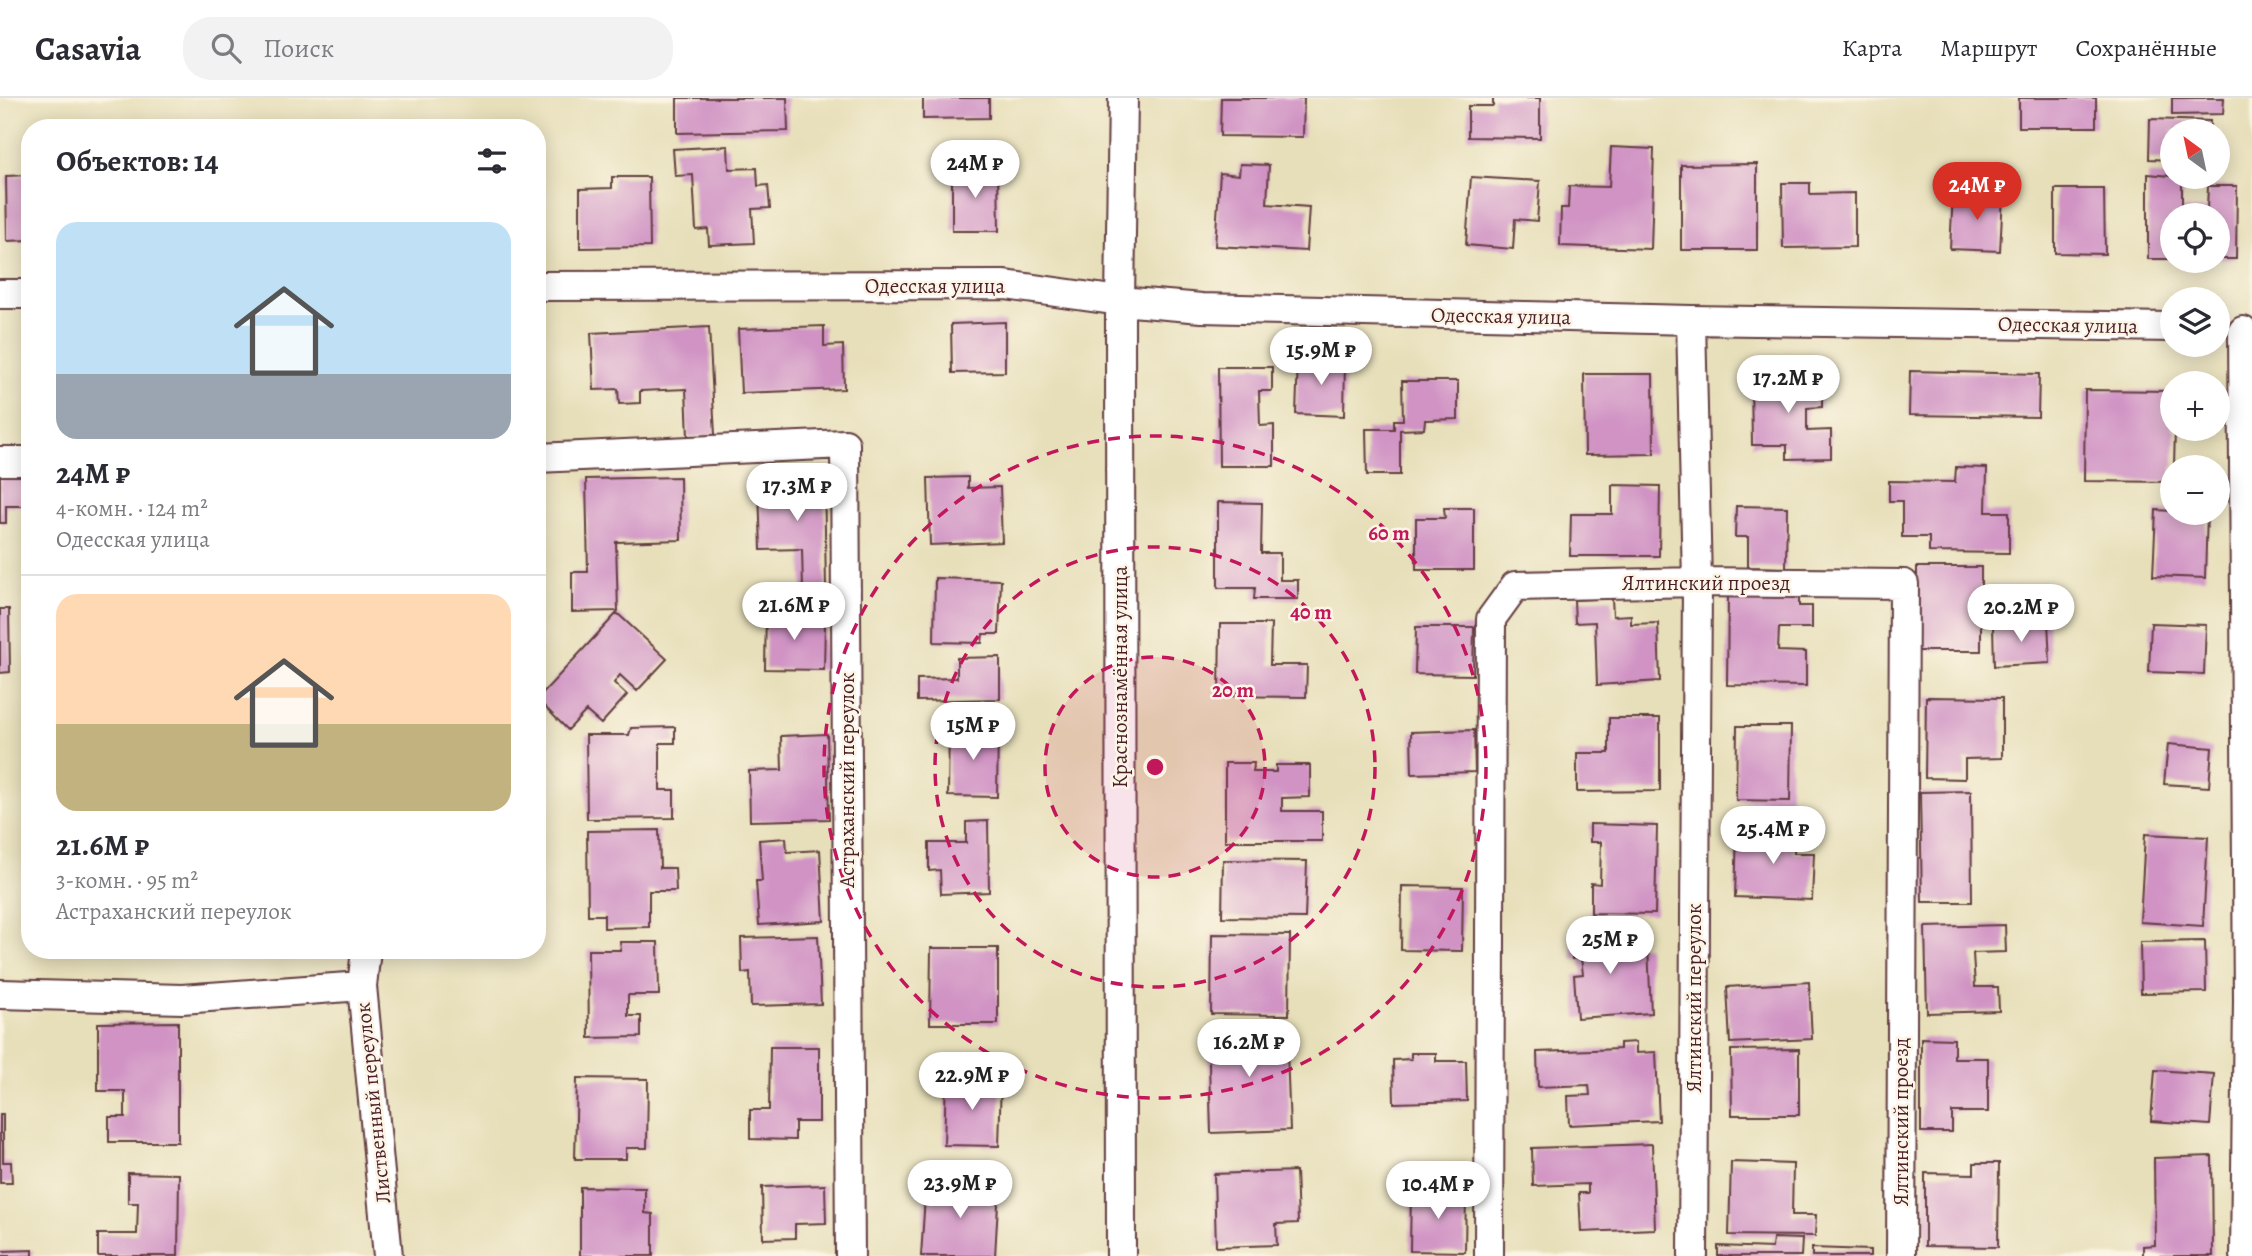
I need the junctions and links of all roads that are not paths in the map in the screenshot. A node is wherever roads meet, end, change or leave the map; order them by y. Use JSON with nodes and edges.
{"nodes":[{"id":1,"x":1123,"y":98,"type":"edge"},
{"id":2,"x":546,"y":286,"type":"edge"},
{"id":3,"x":0,"y":294,"type":"edge"},
{"id":4,"x":21,"y":295,"type":"edge"},
{"id":5,"x":1120,"y":301,"type":"junction"},
{"id":6,"x":1691,"y":320,"type":"junction"},
{"id":7,"x":2160,"y":327,"type":"edge"},
{"id":8,"x":2237,"y":330,"type":"edge"},
{"id":9,"x":546,"y":458,"type":"edge"},
{"id":10,"x":0,"y":461,"type":"edge"},
{"id":11,"x":21,"y":461,"type":"edge"},
{"id":12,"x":1697,"y":582,"type":"junction"},
{"id":13,"x":365,"y":959,"type":"edge"},
{"id":14,"x":362,"y":986,"type":"junction"},
{"id":15,"x":0,"y":994,"type":"edge"},
{"id":16,"x":388,"y":1256,"type":"edge"},
{"id":17,"x":850,"y":1256,"type":"edge"},
{"id":18,"x":1121,"y":1256,"type":"edge"},
{"id":19,"x":1489,"y":1256,"type":"edge"},
{"id":20,"x":1693,"y":1256,"type":"edge"},
{"id":21,"x":1901,"y":1256,"type":"edge"},
{"id":22,"x":2245,"y":1256,"type":"edge"}],
"edges":[{"from":1,"to":5,"type":"street","name":"Краснознамённая улица"},
{"from":2,"to":5,"type":"street","name":"Одесская улица"},
{"from":3,"to":4,"type":"street"},
{"from":5,"to":6,"type":"street","name":"Одесская улица"},
{"from":5,"to":18,"type":"street","name":"Краснознамённая улица"},
{"from":6,"to":7,"type":"street","name":"Одесская улица"},
{"from":6,"to":12,"type":"street","name":"Ялтинский переулок"},
{"from":8,"to":22,"type":"street"},
{"from":9,"to":17,"type":"street","name":"Астраханский переулок"},
{"from":10,"to":11,"type":"street"},
{"from":12,"to":19,"type":"street","name":"Ялтинский проезд"},
{"from":12,"to":20,"type":"street","name":"Ялтинский переулок"},
{"from":12,"to":21,"type":"street","name":"Ялтинский проезд"},
{"from":13,"to":14,"type":"street","name":"Лиственный переулок"},
{"from":14,"to":15,"type":"street"},
{"from":14,"to":16,"type":"street","name":"Лиственный переулок"}]}
